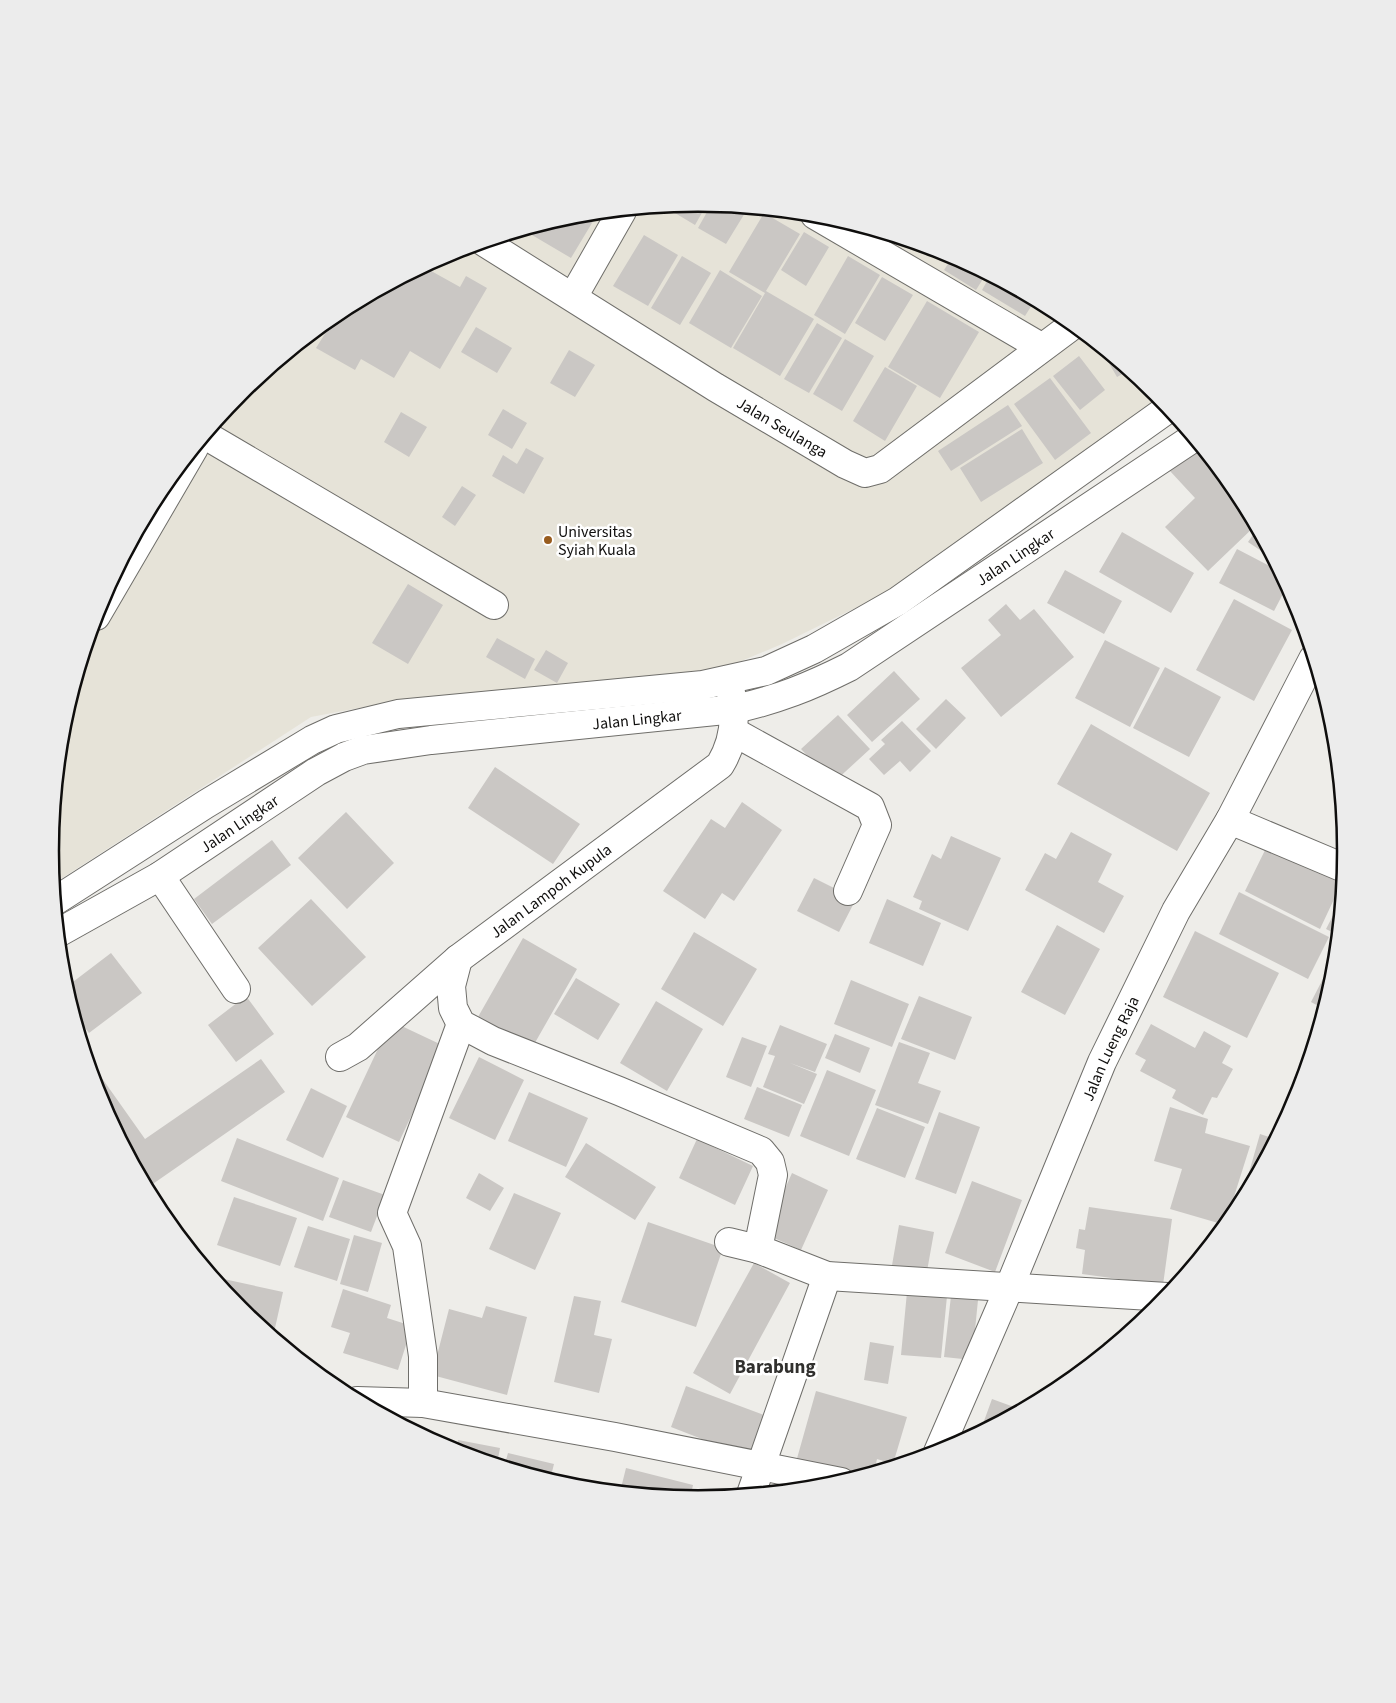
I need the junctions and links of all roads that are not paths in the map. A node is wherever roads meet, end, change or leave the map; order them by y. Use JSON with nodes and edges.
{"nodes":[{"id":1,"x":618,"y":218,"type":"edge"},
{"id":2,"x":838,"y":228,"type":"edge"},
{"id":3,"x":491,"y":247,"type":"edge"},
{"id":4,"x":573,"y":297,"type":"junction"},
{"id":5,"x":1066,"y":329,"type":"edge"},
{"id":6,"x":1041,"y":347,"type":"junction"},
{"id":7,"x":1163,"y":413,"type":"edge"},
{"id":8,"x":210,"y":438,"type":"edge"},
{"id":9,"x":1188,"y":441,"type":"edge"},
{"id":10,"x":166,"y":496,"type":"edge"},
{"id":11,"x":137,"y":546,"type":"edge"},
{"id":12,"x":494,"y":605,"type":"dead end"},
{"id":13,"x":1309,"y":666,"type":"edge"},
{"id":14,"x":728,"y":681,"type":"junction"},
{"id":15,"x":734,"y":721,"type":"junction"},
{"id":16,"x":1230,"y":820,"type":"junction"},
{"id":17,"x":1337,"y":865,"type":"edge"},
{"id":18,"x":160,"y":876,"type":"junction"},
{"id":19,"x":848,"y":891,"type":"dead end"},
{"id":20,"x":60,"y":898,"type":"edge"},
{"id":21,"x":64,"y":930,"type":"edge"},
{"id":22,"x":458,"y":959,"type":"junction"},
{"id":23,"x":236,"y":989,"type":"dead end"},
{"id":24,"x":461,"y":1024,"type":"junction"},
{"id":25,"x":340,"y":1057,"type":"dead end"},
{"id":26,"x":729,"y":1242,"type":"dead end"},
{"id":27,"x":758,"y":1249,"type":"junction"},
{"id":28,"x":827,"y":1276,"type":"junction"},
{"id":29,"x":1009,"y":1288,"type":"junction"},
{"id":30,"x":1157,"y":1296,"type":"edge"},
{"id":31,"x":371,"y":1401,"type":"edge"},
{"id":32,"x":423,"y":1403,"type":"junction"},
{"id":33,"x":942,"y":1442,"type":"edge"},
{"id":34,"x":761,"y":1465,"type":"junction"},
{"id":35,"x":823,"y":1478,"type":"edge"},
{"id":36,"x":753,"y":1488,"type":"edge"}],
"edges":[{"from":1,"to":4,"type":"street"},
{"from":2,"to":6,"type":"street"},
{"from":3,"to":4,"type":"street","name":"Jalan Seulanga"},
{"from":4,"to":6,"type":"street","name":"Jalan Seulanga"},
{"from":5,"to":6,"type":"street","name":"Jalan Seulanga"},
{"from":7,"to":14,"type":"street"},
{"from":8,"to":12,"type":"street"},
{"from":9,"to":15,"type":"street","name":"Jalan Lingkar"},
{"from":10,"to":11,"type":"street"},
{"from":13,"to":16,"type":"street","name":"Jalan Lueng Raja"},
{"from":14,"to":15,"type":"street"},
{"from":14,"to":20,"type":"street"},
{"from":15,"to":18,"type":"street","name":"Jalan Lingkar"},
{"from":15,"to":19,"type":"street"},
{"from":15,"to":22,"type":"street","name":"Jalan Lampoh Kupula"},
{"from":16,"to":17,"type":"street"},
{"from":16,"to":29,"type":"street","name":"Jalan Lueng Raja"},
{"from":18,"to":21,"type":"street","name":"Jalan Lingkar"},
{"from":18,"to":23,"type":"street"},
{"from":22,"to":24,"type":"street"},
{"from":22,"to":25,"type":"street","name":"Jalan Lampoh Kupula"},
{"from":24,"to":27,"type":"street"},
{"from":24,"to":32,"type":"street"},
{"from":26,"to":27,"type":"street"},
{"from":27,"to":28,"type":"street"},
{"from":28,"to":29,"type":"street"},
{"from":28,"to":34,"type":"street"},
{"from":29,"to":30,"type":"street"},
{"from":29,"to":33,"type":"street","name":"Jalan Lueng Raja"},
{"from":31,"to":32,"type":"street"},
{"from":32,"to":34,"type":"street"},
{"from":34,"to":35,"type":"street"},
{"from":34,"to":36,"type":"street"}]}
